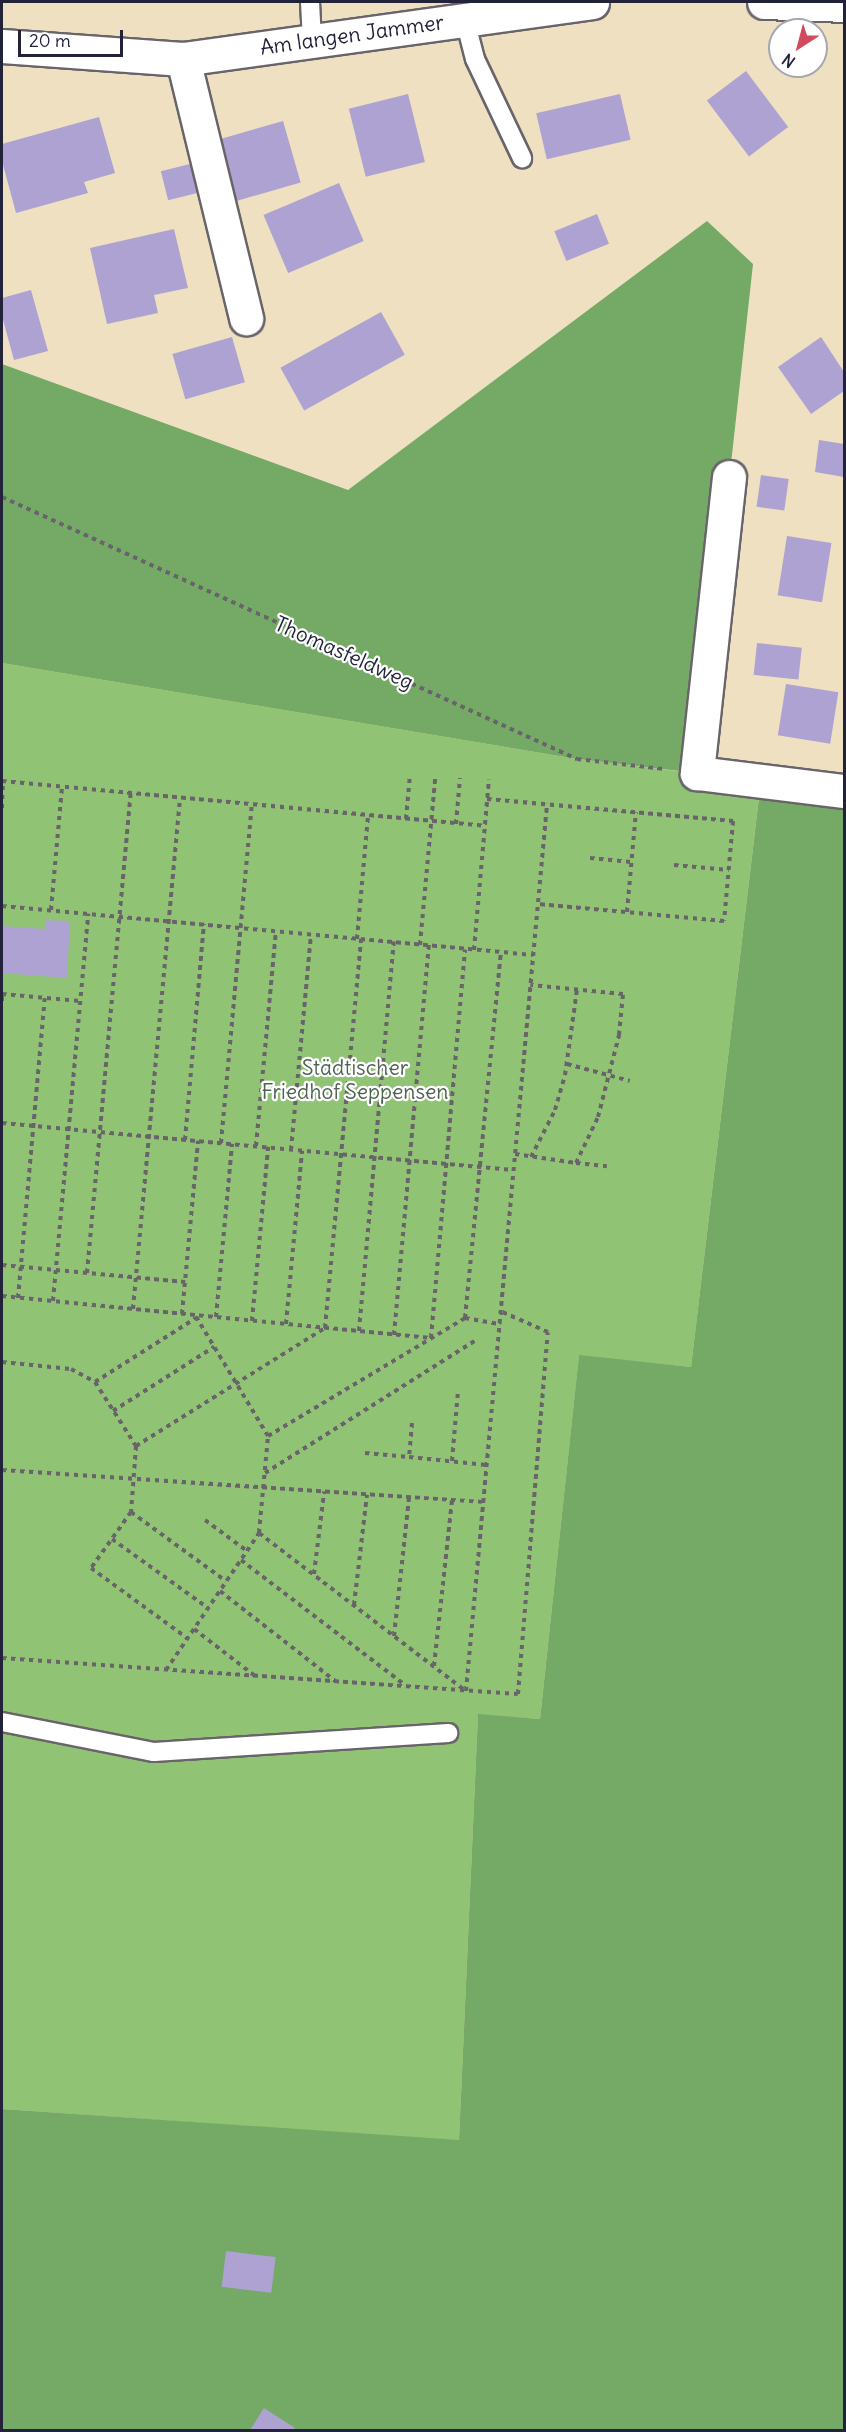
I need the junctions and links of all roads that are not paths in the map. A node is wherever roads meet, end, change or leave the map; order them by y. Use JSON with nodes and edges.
{"nodes":[{"id":1,"x":310,"y":2,"type":"edge"},
{"id":2,"x":592,"y":2,"type":"edge"},
{"id":3,"x":764,"y":2,"type":"edge"},
{"id":4,"x":844,"y":5,"type":"edge"},
{"id":5,"x":465,"y":20,"type":"junction"},
{"id":6,"x":312,"y":41,"type":"junction"},
{"id":7,"x":2,"y":46,"type":"edge"},
{"id":8,"x":183,"y":59,"type":"junction"},
{"id":9,"x":522,"y":158,"type":"dead end"},
{"id":10,"x":246,"y":318,"type":"dead end"},
{"id":11,"x":729,"y":477,"type":"dead end"},
{"id":12,"x":844,"y":791,"type":"edge"},
{"id":13,"x":2,"y":1722,"type":"edge"},
{"id":14,"x":448,"y":1733,"type":"dead end"}],
"edges":[{"from":1,"to":6,"type":"lane"},
{"from":2,"to":5,"type":"street","name":"Am langen Jammer"},
{"from":3,"to":4,"type":"street"},
{"from":5,"to":6,"type":"street","name":"Am langen Jammer"},
{"from":5,"to":9,"type":"lane"},
{"from":6,"to":8,"type":"street","name":"Am langen Jammer"},
{"from":7,"to":8,"type":"street","name":"Am langen Jammer"},
{"from":8,"to":10,"type":"street"},
{"from":11,"to":12,"type":"street"},
{"from":13,"to":14,"type":"lane"}]}
